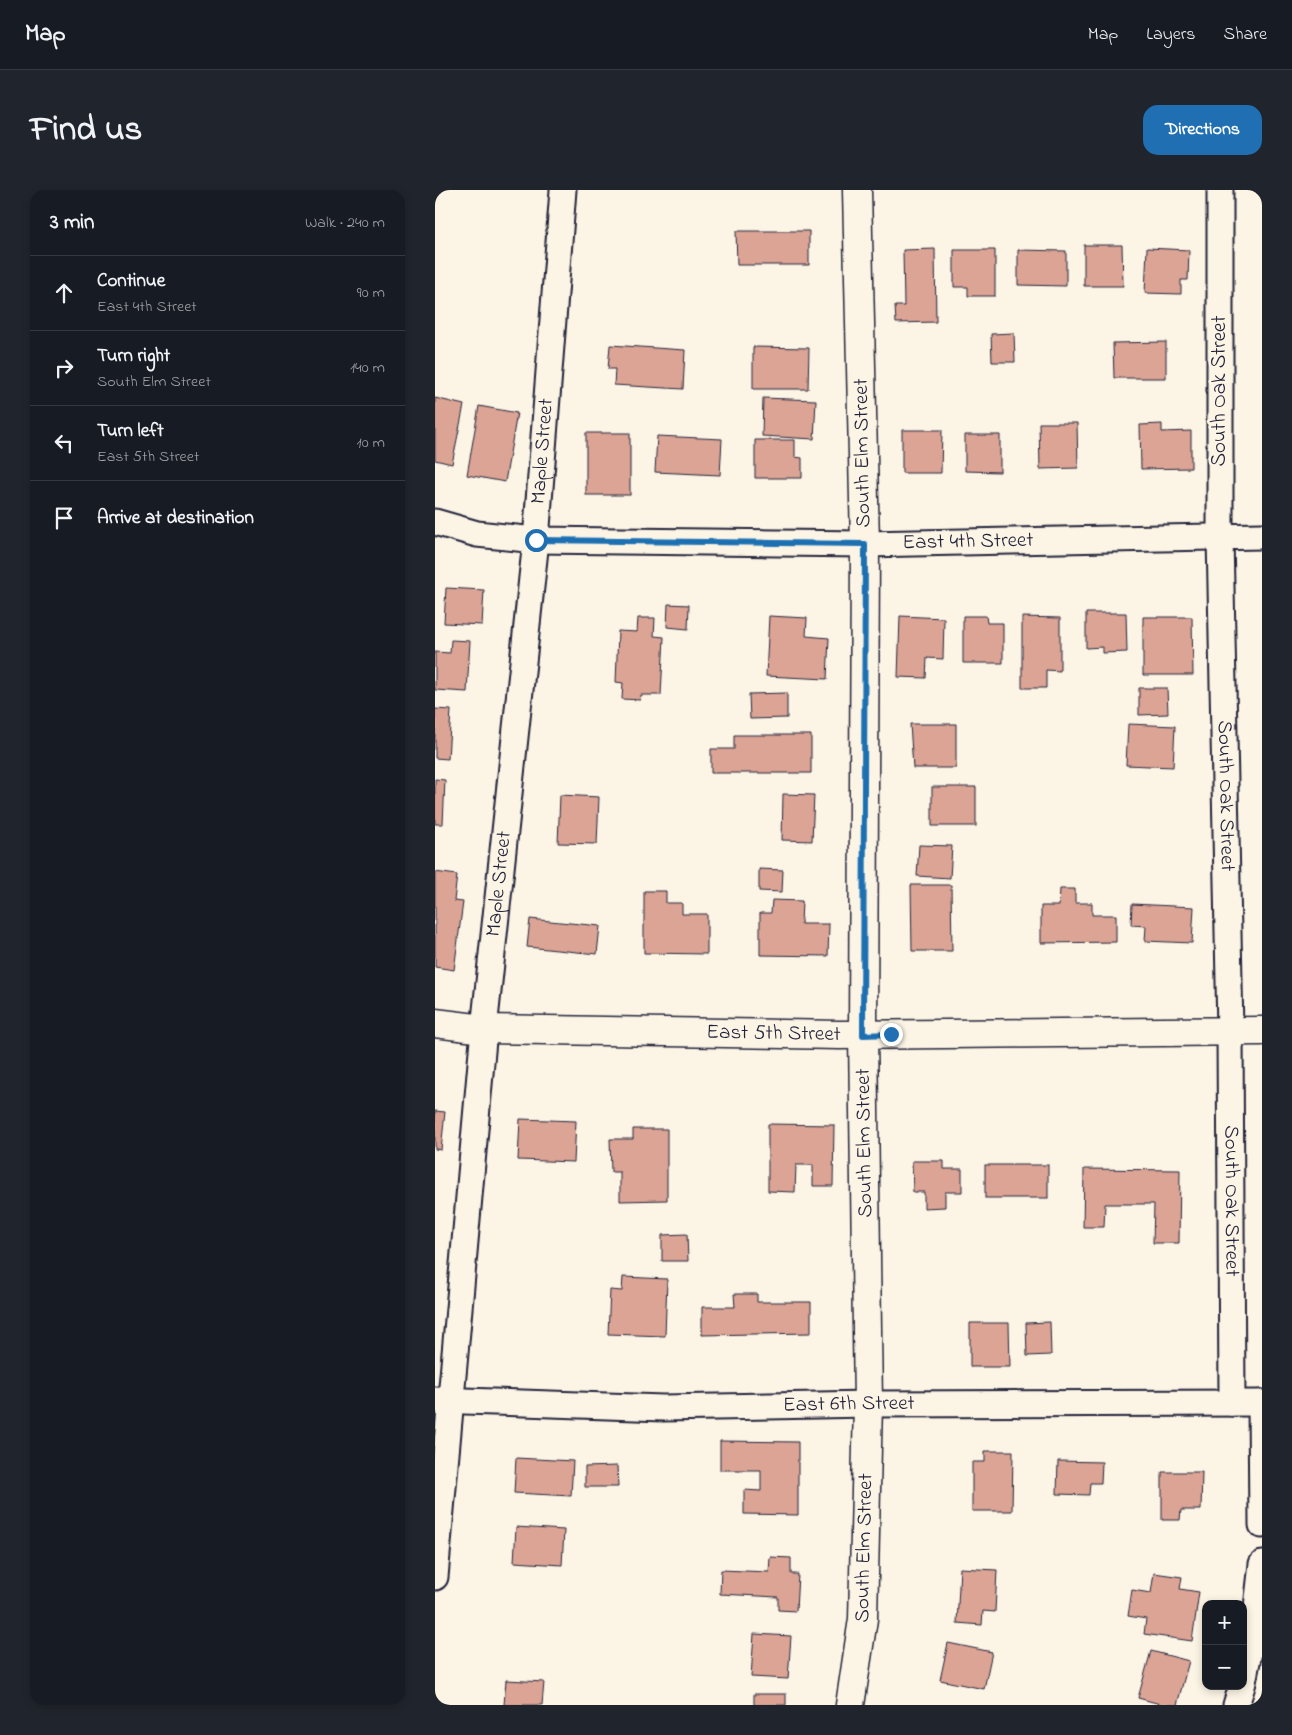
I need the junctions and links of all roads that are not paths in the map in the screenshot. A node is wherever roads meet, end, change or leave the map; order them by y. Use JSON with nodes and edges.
{"nodes":[{"id":1,"x":563,"y":190,"type":"edge"},
{"id":2,"x":857,"y":190,"type":"edge"},
{"id":3,"x":1220,"y":190,"type":"edge"},
{"id":4,"x":435,"y":522,"type":"edge"},
{"id":5,"x":1262,"y":536,"type":"edge"},
{"id":6,"x":1220,"y":537,"type":"junction"},
{"id":7,"x":536,"y":540,"type":"junction"},
{"id":8,"x":865,"y":544,"type":"junction"},
{"id":9,"x":435,"y":1023,"type":"edge"},
{"id":10,"x":484,"y":1029,"type":"junction"},
{"id":11,"x":1230,"y":1031,"type":"junction"},
{"id":12,"x":1262,"y":1031,"type":"edge"},
{"id":13,"x":863,"y":1035,"type":"junction"},
{"id":14,"x":443,"y":1401,"type":"edge"},
{"id":15,"x":1232,"y":1403,"type":"junction"},
{"id":16,"x":1261,"y":1403,"type":"edge"},
{"id":17,"x":868,"y":1404,"type":"junction"},
{"id":18,"x":1262,"y":1525,"type":"edge"},
{"id":19,"x":1262,"y":1564,"type":"edge"},
{"id":20,"x":435,"y":1577,"type":"edge"},
{"id":21,"x":1247,"y":1662,"type":"edge"},
{"id":22,"x":1241,"y":1690,"type":"edge"},
{"id":23,"x":850,"y":1705,"type":"edge"},
{"id":24,"x":1236,"y":1705,"type":"edge"}],
"edges":[{"from":1,"to":7,"type":"street","name":"Maple Street"},
{"from":2,"to":8,"type":"street","name":"South Elm Street"},
{"from":3,"to":6,"type":"street","name":"South Oak Street"},
{"from":4,"to":7,"type":"street","name":"East 4th Street"},
{"from":5,"to":6,"type":"street","name":"East 4th Street"},
{"from":6,"to":8,"type":"street","name":"East 4th Street"},
{"from":6,"to":11,"type":"street","name":"South Oak Street"},
{"from":7,"to":8,"type":"street","name":"East 4th Street"},
{"from":7,"to":10,"type":"street","name":"Maple Street"},
{"from":8,"to":13,"type":"street","name":"South Elm Street"},
{"from":9,"to":10,"type":"street","name":"East 5th Street"},
{"from":10,"to":13,"type":"street","name":"East 5th Street"},
{"from":10,"to":14,"type":"street","name":"Maple Street"},
{"from":11,"to":12,"type":"street","name":"East 5th Street"},
{"from":11,"to":13,"type":"street","name":"East 5th Street"},
{"from":11,"to":15,"type":"street","name":"South Oak Street"},
{"from":13,"to":17,"type":"street","name":"South Elm Street"},
{"from":14,"to":17,"type":"street","name":"East 6th Street"},
{"from":14,"to":20,"type":"street","name":"Maple Street"},
{"from":15,"to":16,"type":"street","name":"East 6th Street"},
{"from":15,"to":17,"type":"street","name":"East 6th Street"},
{"from":16,"to":18,"type":"street"},
{"from":17,"to":23,"type":"street","name":"South Elm Street"},
{"from":19,"to":21,"type":"street"},
{"from":22,"to":24,"type":"street"}]}
